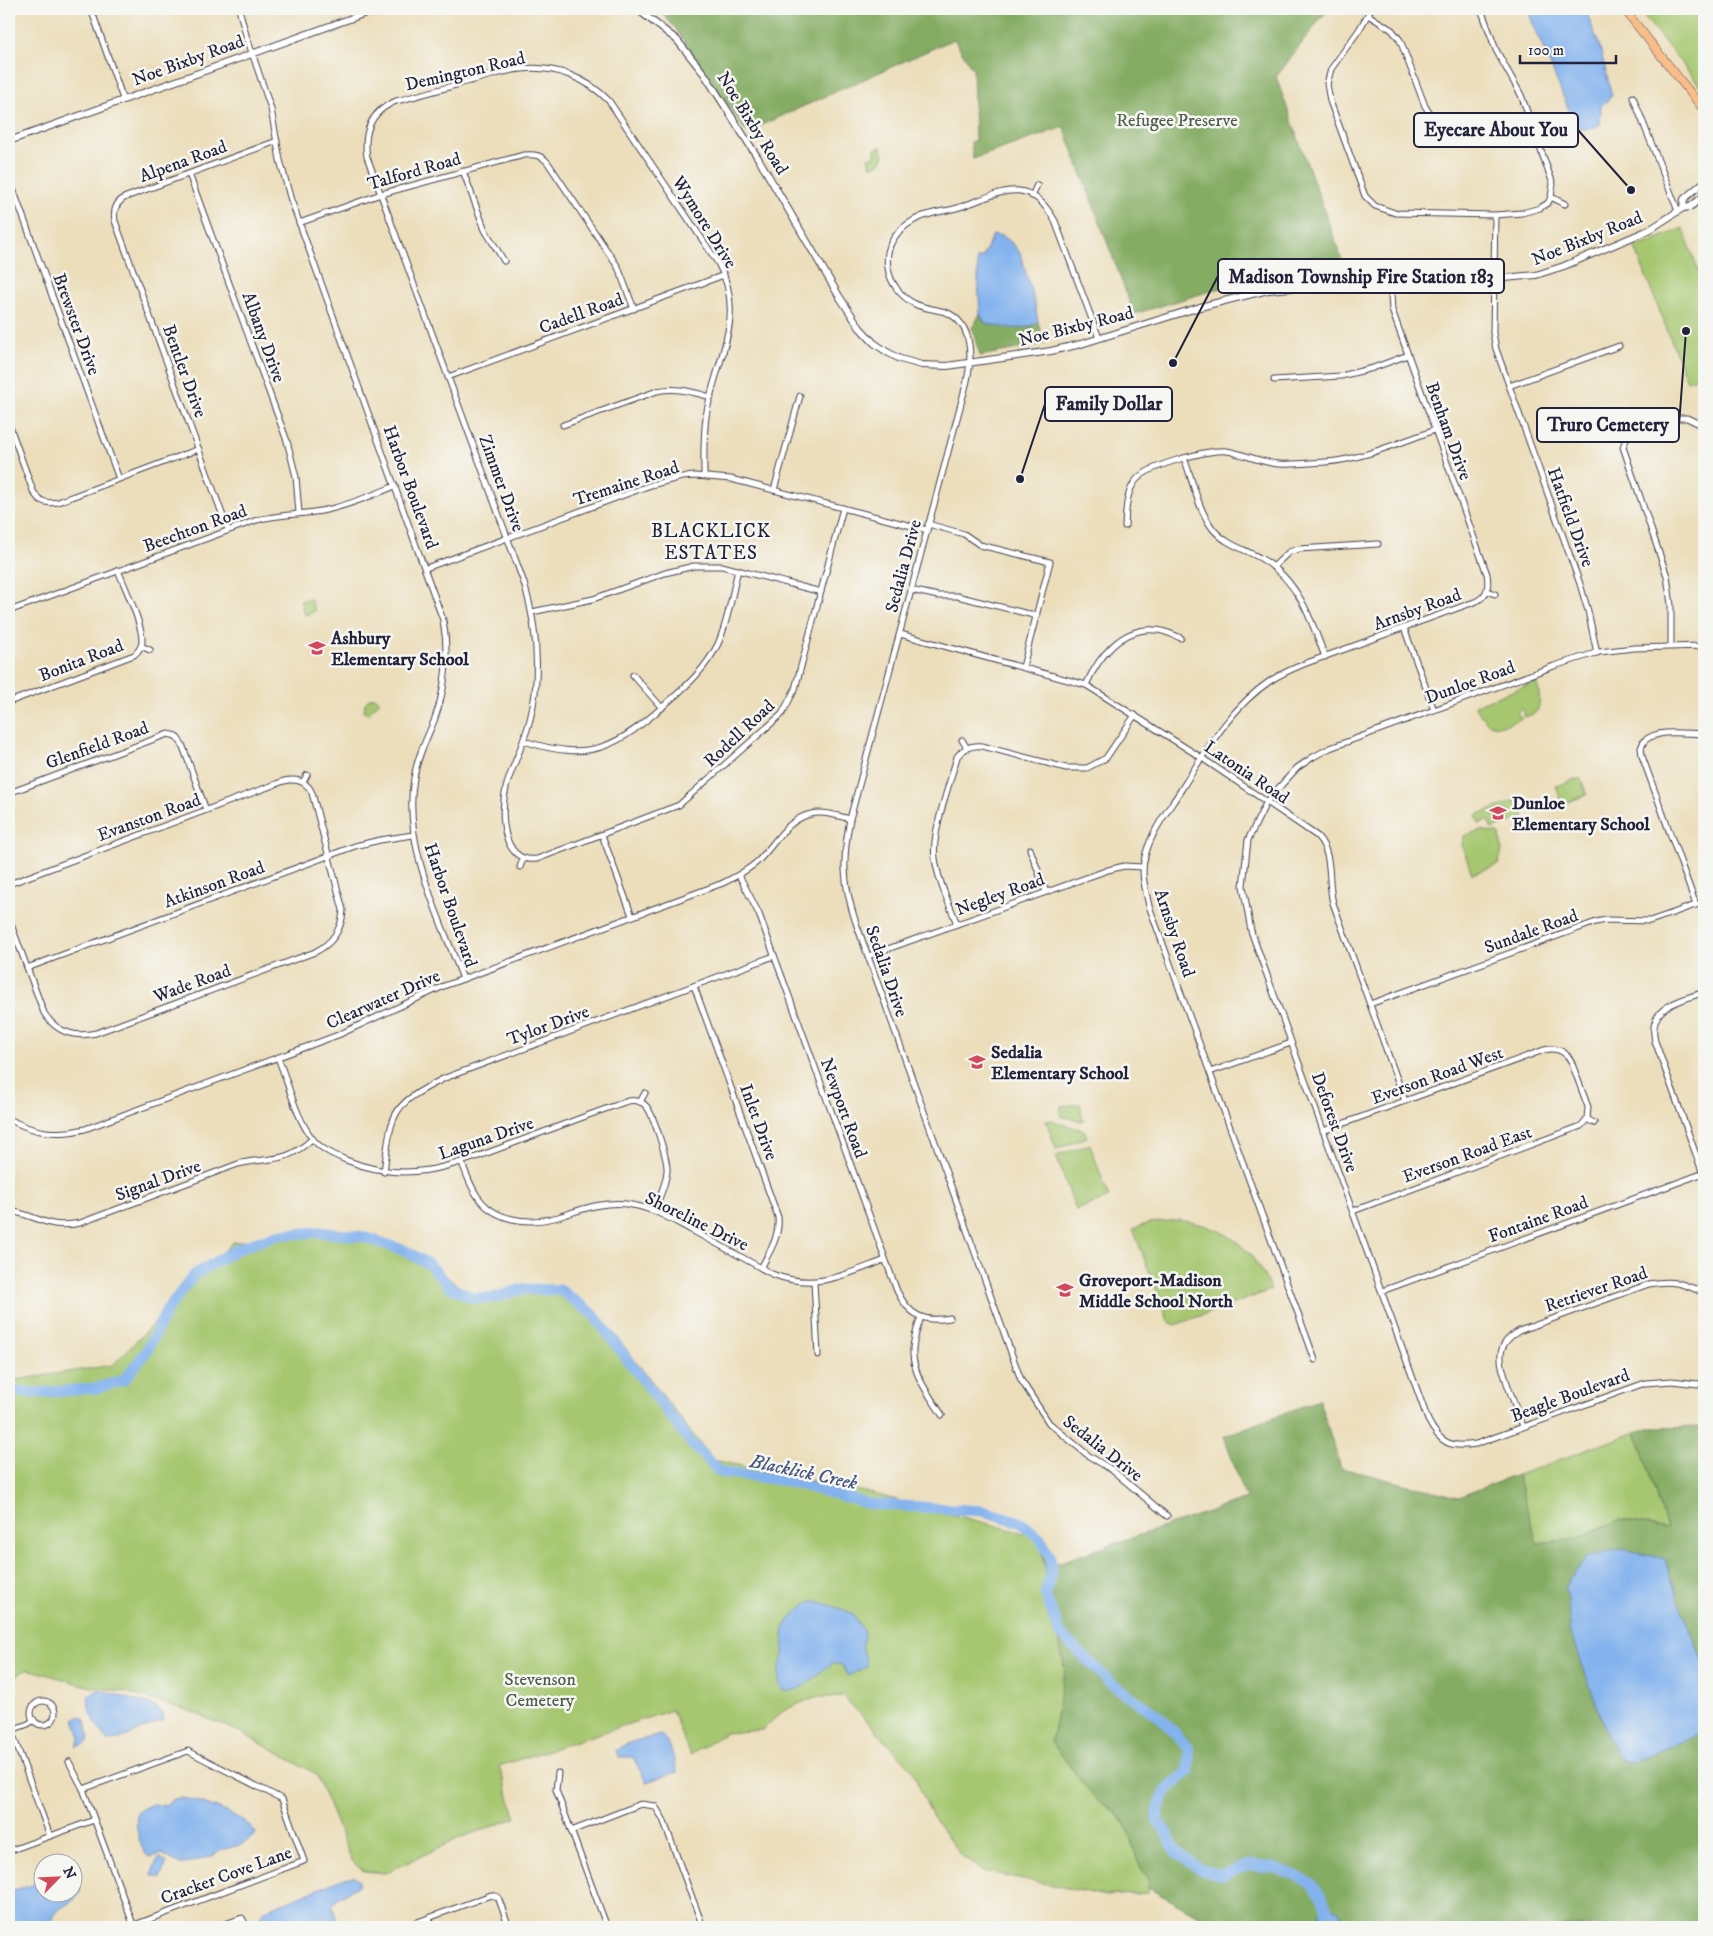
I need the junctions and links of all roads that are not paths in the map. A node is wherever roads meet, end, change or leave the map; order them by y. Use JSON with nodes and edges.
{"nodes":[{"id":1,"x":91,"y":9,"type":"edge"},
{"id":2,"x":239,"y":9,"type":"edge"},
{"id":3,"x":377,"y":9,"type":"edge"},
{"id":4,"x":637,"y":9,"type":"edge"},
{"id":5,"x":1371,"y":9,"type":"edge"},
{"id":6,"x":1481,"y":9,"type":"edge"},
{"id":7,"x":1624,"y":9,"type":"edge"},
{"id":8,"x":1368,"y":15,"type":"junction"},
{"id":9,"x":252,"y":52,"type":"junction"},
{"id":10,"x":571,"y":76,"type":"joint"},
{"id":11,"x":1633,"y":97,"type":"dead end"},
{"id":12,"x":123,"y":99,"type":"junction"},
{"id":13,"x":1704,"y":110,"type":"edge"},
{"id":14,"x":371,"y":121,"type":"joint"},
{"id":15,"x":1438,"y":127,"type":"dead end"},
{"id":16,"x":9,"y":141,"type":"edge"},
{"id":17,"x":277,"y":141,"type":"junction"},
{"id":18,"x":463,"y":172,"type":"junction"},
{"id":19,"x":189,"y":174,"type":"junction"},
{"id":20,"x":9,"y":178,"type":"edge"},
{"id":21,"x":1704,"y":182,"type":"edge"},
{"id":22,"x":1037,"y":185,"type":"dead end"},
{"id":23,"x":381,"y":194,"type":"junction"},
{"id":24,"x":1032,"y":196,"type":"junction"},
{"id":25,"x":1704,"y":196,"type":"edge"},
{"id":26,"x":1551,"y":197,"type":"junction"},
{"id":27,"x":110,"y":202,"type":"dead end"},
{"id":28,"x":1565,"y":204,"type":"dead end"},
{"id":29,"x":116,"y":206,"type":"junction"},
{"id":30,"x":1681,"y":209,"type":"junction"},
{"id":31,"x":1495,"y":215,"type":"junction"},
{"id":32,"x":299,"y":223,"type":"junction"},
{"id":33,"x":504,"y":261,"type":"dead end"},
{"id":34,"x":724,"y":275,"type":"junction"},
{"id":35,"x":1390,"y":279,"type":"junction"},
{"id":36,"x":1493,"y":279,"type":"junction"},
{"id":37,"x":634,"y":309,"type":"junction"},
{"id":38,"x":1099,"y":338,"type":"junction"},
{"id":39,"x":1619,"y":346,"type":"dead end"},
{"id":40,"x":1408,"y":355,"type":"junction"},
{"id":41,"x":970,"y":363,"type":"junction"},
{"id":42,"x":448,"y":377,"type":"junction"},
{"id":43,"x":1274,"y":380,"type":"dead end"},
{"id":44,"x":1509,"y":386,"type":"junction"},
{"id":45,"x":711,"y":396,"type":"junction"},
{"id":46,"x":800,"y":396,"type":"dead end"},
{"id":47,"x":9,"y":424,"type":"edge"},
{"id":48,"x":563,"y":426,"type":"dead end"},
{"id":49,"x":1704,"y":426,"type":"edge"},
{"id":50,"x":1434,"y":430,"type":"junction"},
{"id":51,"x":199,"y":450,"type":"junction"},
{"id":52,"x":1184,"y":458,"type":"junction"},
{"id":53,"x":704,"y":476,"type":"junction"},
{"id":54,"x":119,"y":479,"type":"junction"},
{"id":55,"x":396,"y":486,"type":"junction"},
{"id":56,"x":774,"y":490,"type":"junction"},
{"id":57,"x":843,"y":508,"type":"junction"},
{"id":58,"x":299,"y":513,"type":"junction"},
{"id":59,"x":1125,"y":526,"type":"dead end"},
{"id":60,"x":927,"y":527,"type":"junction"},
{"id":61,"x":228,"y":530,"type":"junction"},
{"id":62,"x":507,"y":538,"type":"junction"},
{"id":63,"x":1378,"y":544,"type":"dead end"},
{"id":64,"x":1273,"y":566,"type":"junction"},
{"id":65,"x":426,"y":568,"type":"junction"},
{"id":66,"x":118,"y":570,"type":"junction"},
{"id":67,"x":738,"y":570,"type":"junction"},
{"id":68,"x":912,"y":590,"type":"junction"},
{"id":69,"x":1487,"y":591,"type":"junction"},
{"id":70,"x":821,"y":592,"type":"junction"},
{"id":71,"x":1495,"y":594,"type":"dead end"},
{"id":72,"x":9,"y":611,"type":"edge"},
{"id":73,"x":532,"y":612,"type":"junction"},
{"id":74,"x":1037,"y":616,"type":"junction"},
{"id":75,"x":1404,"y":628,"type":"junction"},
{"id":76,"x":900,"y":634,"type":"junction"},
{"id":77,"x":1181,"y":638,"type":"dead end"},
{"id":78,"x":141,"y":646,"type":"junction"},
{"id":79,"x":1672,"y":646,"type":"junction"},
{"id":80,"x":1704,"y":646,"type":"edge"},
{"id":81,"x":150,"y":650,"type":"dead end"},
{"id":82,"x":1597,"y":653,"type":"junction"},
{"id":83,"x":1325,"y":656,"type":"junction"},
{"id":84,"x":1023,"y":667,"type":"junction"},
{"id":85,"x":633,"y":676,"type":"dead end"},
{"id":86,"x":1086,"y":685,"type":"junction"},
{"id":87,"x":9,"y":702,"type":"edge"},
{"id":88,"x":662,"y":708,"type":"junction"},
{"id":89,"x":1434,"y":710,"type":"junction"},
{"id":90,"x":1135,"y":715,"type":"junction"},
{"id":91,"x":1704,"y":734,"type":"edge"},
{"id":92,"x":1639,"y":736,"type":"dead end"},
{"id":93,"x":962,"y":740,"type":"dead end"},
{"id":94,"x":524,"y":741,"type":"junction"},
{"id":95,"x":1644,"y":741,"type":"junction"},
{"id":96,"x":967,"y":748,"type":"junction"},
{"id":97,"x":1202,"y":758,"type":"junction"},
{"id":98,"x":307,"y":775,"type":"dead end"},
{"id":99,"x":301,"y":781,"type":"junction"},
{"id":100,"x":9,"y":793,"type":"edge"},
{"id":101,"x":1266,"y":801,"type":"junction"},
{"id":102,"x":206,"y":810,"type":"junction"},
{"id":103,"x":850,"y":819,"type":"junction"},
{"id":104,"x":413,"y":835,"type":"junction"},
{"id":105,"x":602,"y":835,"type":"junction"},
{"id":106,"x":1030,"y":849,"type":"dead end"},
{"id":107,"x":329,"y":856,"type":"junction"},
{"id":108,"x":523,"y":859,"type":"junction"},
{"id":109,"x":520,"y":867,"type":"dead end"},
{"id":110,"x":1143,"y":867,"type":"junction"},
{"id":111,"x":739,"y":875,"type":"junction"},
{"id":112,"x":9,"y":884,"type":"edge"},
{"id":113,"x":1046,"y":892,"type":"junction"},
{"id":114,"x":1704,"y":902,"type":"edge"},
{"id":115,"x":1696,"y":905,"type":"junction"},
{"id":116,"x":632,"y":916,"type":"junction"},
{"id":117,"x":9,"y":919,"type":"edge"},
{"id":118,"x":957,"y":924,"type":"junction"},
{"id":119,"x":774,"y":956,"type":"junction"},
{"id":120,"x":868,"y":956,"type":"junction"},
{"id":121,"x":27,"y":968,"type":"junction"},
{"id":122,"x":463,"y":979,"type":"junction"},
{"id":123,"x":694,"y":986,"type":"junction"},
{"id":124,"x":1704,"y":992,"type":"edge"},
{"id":125,"x":1370,"y":1004,"type":"junction"},
{"id":126,"x":1291,"y":1043,"type":"junction"},
{"id":127,"x":278,"y":1058,"type":"junction"},
{"id":128,"x":1210,"y":1072,"type":"junction"},
{"id":129,"x":645,"y":1093,"type":"dead end"},
{"id":130,"x":1405,"y":1101,"type":"junction"},
{"id":131,"x":640,"y":1102,"type":"junction"},
{"id":132,"x":9,"y":1119,"type":"edge"},
{"id":133,"x":1587,"y":1119,"type":"junction"},
{"id":134,"x":1594,"y":1123,"type":"dead end"},
{"id":135,"x":1323,"y":1131,"type":"junction"},
{"id":136,"x":312,"y":1139,"type":"junction"},
{"id":137,"x":462,"y":1163,"type":"junction"},
{"id":138,"x":384,"y":1172,"type":"junction"},
{"id":139,"x":1704,"y":1174,"type":"edge"},
{"id":140,"x":654,"y":1211,"type":"junction"},
{"id":141,"x":1353,"y":1211,"type":"junction"},
{"id":142,"x":9,"y":1212,"type":"edge"},
{"id":143,"x":885,"y":1260,"type":"junction"},
{"id":144,"x":761,"y":1268,"type":"junction"},
{"id":145,"x":1704,"y":1280,"type":"edge"},
{"id":146,"x":814,"y":1282,"type":"junction"},
{"id":147,"x":1382,"y":1291,"type":"junction"},
{"id":148,"x":1702,"y":1292,"type":"edge"},
{"id":149,"x":921,"y":1317,"type":"junction"},
{"id":150,"x":950,"y":1318,"type":"dead end"},
{"id":151,"x":818,"y":1355,"type":"dead end"},
{"id":152,"x":1314,"y":1360,"type":"dead end"},
{"id":153,"x":1704,"y":1383,"type":"edge"},
{"id":154,"x":942,"y":1415,"type":"dead end"},
{"id":155,"x":1523,"y":1426,"type":"junction"},
{"id":156,"x":1448,"y":1443,"type":"joint"},
{"id":157,"x":1167,"y":1516,"type":"dead end"},
{"id":158,"x":34,"y":1720,"type":"junction"},
{"id":159,"x":10,"y":1731,"type":"edge"},
{"id":160,"x":69,"y":1762,"type":"dead end"},
{"id":161,"x":558,"y":1774,"type":"dead end"},
{"id":162,"x":83,"y":1789,"type":"junction"},
{"id":163,"x":94,"y":1820,"type":"junction"},
{"id":164,"x":571,"y":1831,"type":"junction"},
{"id":165,"x":50,"y":1836,"type":"junction"},
{"id":166,"x":9,"y":1851,"type":"edge"},
{"id":167,"x":429,"y":1918,"type":"junction"},
{"id":168,"x":131,"y":1926,"type":"edge"},
{"id":169,"x":217,"y":1927,"type":"edge"},
{"id":170,"x":247,"y":1927,"type":"edge"},
{"id":171,"x":404,"y":1927,"type":"edge"},
{"id":172,"x":432,"y":1927,"type":"edge"},
{"id":173,"x":509,"y":1927,"type":"edge"},
{"id":174,"x":607,"y":1927,"type":"edge"},
{"id":175,"x":703,"y":1927,"type":"edge"}],
"edges":[{"from":1,"to":12,"type":"street"},
{"from":2,"to":9,"type":"street","name":"Harbor Boulevard"},
{"from":3,"to":9,"type":"street","name":"Noe Bixby Road"},
{"from":4,"to":41,"type":"street","name":"Noe Bixby Road"},
{"from":5,"to":8,"type":"street"},
{"from":6,"to":26,"type":"street"},
{"from":7,"to":13,"type":"main road"},
{"from":8,"to":15,"type":"street"},
{"from":8,"to":31,"type":"street"},
{"from":9,"to":12,"type":"street","name":"Noe Bixby Road"},
{"from":9,"to":17,"type":"street","name":"Harbor Boulevard"},
{"from":10,"to":14,"type":"street","name":"Demington Road"},
{"from":10,"to":34,"type":"street","name":"Wymore Drive"},
{"from":11,"to":30,"type":"street"},
{"from":12,"to":16,"type":"street","name":"Noe Bixby Road"},
{"from":14,"to":23,"type":"street","name":"Zimmer Drive"},
{"from":17,"to":19,"type":"street","name":"Alpena Road"},
{"from":17,"to":32,"type":"street","name":"Harbor Boulevard"},
{"from":18,"to":23,"type":"street","name":"Talford Road"},
{"from":18,"to":33,"type":"street"},
{"from":18,"to":37,"type":"street","name":"Talford Road"},
{"from":19,"to":29,"type":"street","name":"Alpena Road"},
{"from":19,"to":58,"type":"street","name":"Albany Drive"},
{"from":20,"to":54,"type":"street","name":"Brewster Drive"},
{"from":21,"to":30,"type":"street","name":"Noe Bixby Road"},
{"from":22,"to":24,"type":"street"},
{"from":23,"to":32,"type":"street","name":"Talford Road"},
{"from":23,"to":42,"type":"street","name":"Zimmer Drive"},
{"from":24,"to":38,"type":"street"},
{"from":24,"to":41,"type":"street"},
{"from":25,"to":30,"type":"street","name":"Noe Bixby Road"},
{"from":26,"to":28,"type":"street"},
{"from":26,"to":31,"type":"street"},
{"from":27,"to":29,"type":"street"},
{"from":29,"to":51,"type":"street","name":"Bentler Drive"},
{"from":30,"to":36,"type":"street","name":"Noe Bixby Road"},
{"from":31,"to":36,"type":"street","name":"Hatfield Drive"},
{"from":32,"to":55,"type":"street","name":"Harbor Boulevard"},
{"from":34,"to":37,"type":"street","name":"Cadell Road"},
{"from":34,"to":45,"type":"street","name":"Wymore Drive"},
{"from":35,"to":36,"type":"street","name":"Noe Bixby Road"},
{"from":35,"to":38,"type":"street","name":"Noe Bixby Road"},
{"from":35,"to":40,"type":"street","name":"Benham Drive"},
{"from":36,"to":44,"type":"street","name":"Hatfield Drive"},
{"from":37,"to":42,"type":"street","name":"Cadell Road"},
{"from":38,"to":41,"type":"street","name":"Noe Bixby Road"},
{"from":39,"to":44,"type":"street"},
{"from":40,"to":43,"type":"street"},
{"from":40,"to":50,"type":"street","name":"Benham Drive"},
{"from":41,"to":60,"type":"street","name":"Sedalia Drive"},
{"from":42,"to":62,"type":"street","name":"Zimmer Drive"},
{"from":44,"to":82,"type":"street","name":"Hatfield Drive"},
{"from":45,"to":48,"type":"street"},
{"from":45,"to":53,"type":"street","name":"Wymore Drive"},
{"from":46,"to":56,"type":"street"},
{"from":47,"to":54,"type":"street"},
{"from":49,"to":79,"type":"street"},
{"from":50,"to":52,"type":"street"},
{"from":50,"to":69,"type":"street","name":"Benham Drive"},
{"from":51,"to":54,"type":"street"},
{"from":51,"to":61,"type":"street","name":"Bentler Drive"},
{"from":52,"to":59,"type":"street"},
{"from":52,"to":64,"type":"street"},
{"from":53,"to":56,"type":"street","name":"Tremaine Road"},
{"from":53,"to":62,"type":"street","name":"Tremaine Road"},
{"from":55,"to":58,"type":"street","name":"Beechton Road"},
{"from":55,"to":65,"type":"street","name":"Harbor Boulevard"},
{"from":56,"to":57,"type":"street","name":"Tremaine Road"},
{"from":57,"to":60,"type":"street","name":"Tremaine Road"},
{"from":57,"to":70,"type":"street","name":"Rodell Road"},
{"from":58,"to":61,"type":"street","name":"Beechton Road"},
{"from":60,"to":68,"type":"street","name":"Sedalia Drive"},
{"from":60,"to":74,"type":"street","name":"Tremaine Road"},
{"from":61,"to":66,"type":"street","name":"Beechton Road"},
{"from":62,"to":65,"type":"street","name":"Tremaine Road"},
{"from":62,"to":73,"type":"street","name":"Zimmer Drive"},
{"from":63,"to":64,"type":"street"},
{"from":64,"to":83,"type":"street"},
{"from":65,"to":104,"type":"street","name":"Harbor Boulevard"},
{"from":66,"to":72,"type":"street","name":"Beechton Road"},
{"from":66,"to":78,"type":"street","name":"Bonita Road"},
{"from":67,"to":70,"type":"street"},
{"from":67,"to":73,"type":"street"},
{"from":67,"to":88,"type":"street"},
{"from":68,"to":74,"type":"street"},
{"from":68,"to":76,"type":"street","name":"Sedalia Drive"},
{"from":69,"to":71,"type":"street"},
{"from":69,"to":75,"type":"street","name":"Arnsby Road"},
{"from":70,"to":105,"type":"street","name":"Rodell Road"},
{"from":73,"to":94,"type":"street","name":"Zimmer Drive"},
{"from":74,"to":84,"type":"street"},
{"from":75,"to":83,"type":"street","name":"Arnsby Road"},
{"from":75,"to":89,"type":"street"},
{"from":76,"to":84,"type":"street","name":"Latonia Road"},
{"from":76,"to":103,"type":"street","name":"Sedalia Drive"},
{"from":77,"to":86,"type":"street"},
{"from":78,"to":81,"type":"street"},
{"from":78,"to":87,"type":"street","name":"Bonita Road"},
{"from":79,"to":80,"type":"street","name":"Dunloe Road"},
{"from":79,"to":82,"type":"street","name":"Dunloe Road"},
{"from":82,"to":89,"type":"street","name":"Dunloe Road"},
{"from":83,"to":97,"type":"street","name":"Arnsby Road"},
{"from":84,"to":86,"type":"street","name":"Latonia Road"},
{"from":85,"to":88,"type":"street"},
{"from":86,"to":90,"type":"street","name":"Latonia Road"},
{"from":88,"to":94,"type":"street"},
{"from":89,"to":101,"type":"street","name":"Dunloe Road"},
{"from":90,"to":96,"type":"street"},
{"from":90,"to":97,"type":"street","name":"Latonia Road"},
{"from":91,"to":95,"type":"street"},
{"from":92,"to":95,"type":"street"},
{"from":93,"to":96,"type":"street"},
{"from":94,"to":108,"type":"street","name":"Zimmer Drive"},
{"from":95,"to":115,"type":"street"},
{"from":96,"to":118,"type":"street"},
{"from":97,"to":101,"type":"street","name":"Latonia Road"},
{"from":97,"to":110,"type":"street","name":"Arnsby Road"},
{"from":98,"to":99,"type":"street"},
{"from":99,"to":102,"type":"street","name":"Evanston Road"},
{"from":99,"to":107,"type":"street"},
{"from":100,"to":102,"type":"street","name":"Glenfield Road"},
{"from":101,"to":125,"type":"street","name":"Latonia Road"},
{"from":101,"to":126,"type":"street","name":"Deforest Drive"},
{"from":102,"to":112,"type":"street","name":"Evanston Road"},
{"from":103,"to":111,"type":"street","name":"Clearwater Drive"},
{"from":103,"to":120,"type":"street","name":"Sedalia Drive"},
{"from":104,"to":107,"type":"street","name":"Atkinson Road"},
{"from":104,"to":122,"type":"street","name":"Harbor Boulevard"},
{"from":105,"to":108,"type":"street","name":"Rodell Road"},
{"from":105,"to":116,"type":"street"},
{"from":106,"to":113,"type":"street"},
{"from":107,"to":121,"type":"street","name":"Atkinson Road"},
{"from":107,"to":121,"type":"street","name":"Wade Road"},
{"from":108,"to":109,"type":"street"},
{"from":110,"to":113,"type":"street","name":"Negley Road"},
{"from":110,"to":128,"type":"street","name":"Arnsby Road"},
{"from":111,"to":116,"type":"street","name":"Clearwater Drive"},
{"from":111,"to":119,"type":"street","name":"Newport Road"},
{"from":113,"to":118,"type":"street","name":"Negley Road"},
{"from":114,"to":115,"type":"street","name":"Sundale Road"},
{"from":115,"to":125,"type":"street","name":"Sundale Road"},
{"from":116,"to":122,"type":"street","name":"Clearwater Drive"},
{"from":117,"to":121,"type":"street"},
{"from":118,"to":120,"type":"street","name":"Negley Road"},
{"from":119,"to":123,"type":"street","name":"Tylor Drive"},
{"from":119,"to":143,"type":"street","name":"Newport Road"},
{"from":120,"to":157,"type":"street","name":"Sedalia Drive"},
{"from":122,"to":127,"type":"street","name":"Clearwater Drive"},
{"from":123,"to":138,"type":"street","name":"Tylor Drive"},
{"from":123,"to":144,"type":"street","name":"Inlet Drive"},
{"from":124,"to":139,"type":"street"},
{"from":125,"to":130,"type":"street","name":"Latonia Road"},
{"from":126,"to":128,"type":"street"},
{"from":126,"to":135,"type":"street","name":"Deforest Drive"},
{"from":127,"to":132,"type":"street","name":"Clearwater Drive"},
{"from":127,"to":136,"type":"street","name":"Laguna Drive"},
{"from":128,"to":152,"type":"street","name":"Arnsby Road"},
{"from":129,"to":131,"type":"street"},
{"from":130,"to":133,"type":"street","name":"Everson Road West"},
{"from":130,"to":135,"type":"street","name":"Everson Road West"},
{"from":131,"to":137,"type":"street","name":"Laguna Drive"},
{"from":131,"to":140,"type":"street"},
{"from":133,"to":134,"type":"street"},
{"from":133,"to":141,"type":"street","name":"Everson Road East"},
{"from":135,"to":141,"type":"street","name":"Deforest Drive"},
{"from":136,"to":138,"type":"street","name":"Laguna Drive"},
{"from":136,"to":142,"type":"street","name":"Signal Drive"},
{"from":137,"to":138,"type":"street","name":"Laguna Drive"},
{"from":137,"to":140,"type":"street","name":"Shoreline Drive"},
{"from":139,"to":147,"type":"street","name":"Fontaine Road"},
{"from":140,"to":144,"type":"street","name":"Shoreline Drive"},
{"from":141,"to":147,"type":"street","name":"Deforest Drive"},
{"from":143,"to":146,"type":"street","name":"Shoreline Drive"},
{"from":143,"to":149,"type":"street","name":"Newport Road"},
{"from":144,"to":146,"type":"street","name":"Shoreline Drive"},
{"from":145,"to":148,"type":"street"},
{"from":146,"to":151,"type":"street"},
{"from":147,"to":156,"type":"street","name":"Deforest Drive"},
{"from":148,"to":155,"type":"street","name":"Retriever Road"},
{"from":149,"to":150,"type":"street"},
{"from":149,"to":154,"type":"street"},
{"from":153,"to":155,"type":"street","name":"Beagle Boulevard"},
{"from":155,"to":156,"type":"street","name":"Beagle Boulevard"},
{"from":158,"to":158,"type":"street"},
{"from":158,"to":159,"type":"street"},
{"from":159,"to":165,"type":"street"},
{"from":160,"to":162,"type":"street"},
{"from":161,"to":164,"type":"street"},
{"from":162,"to":163,"type":"street"},
{"from":162,"to":168,"type":"street","name":"Cracker Cove Lane"},
{"from":163,"to":165,"type":"street"},
{"from":163,"to":168,"type":"street"},
{"from":164,"to":174,"type":"street"},
{"from":164,"to":175,"type":"street"},
{"from":165,"to":166,"type":"street"},
{"from":167,"to":171,"type":"street"},
{"from":167,"to":172,"type":"street"},
{"from":167,"to":173,"type":"street"},
{"from":169,"to":170,"type":"street"}]}
